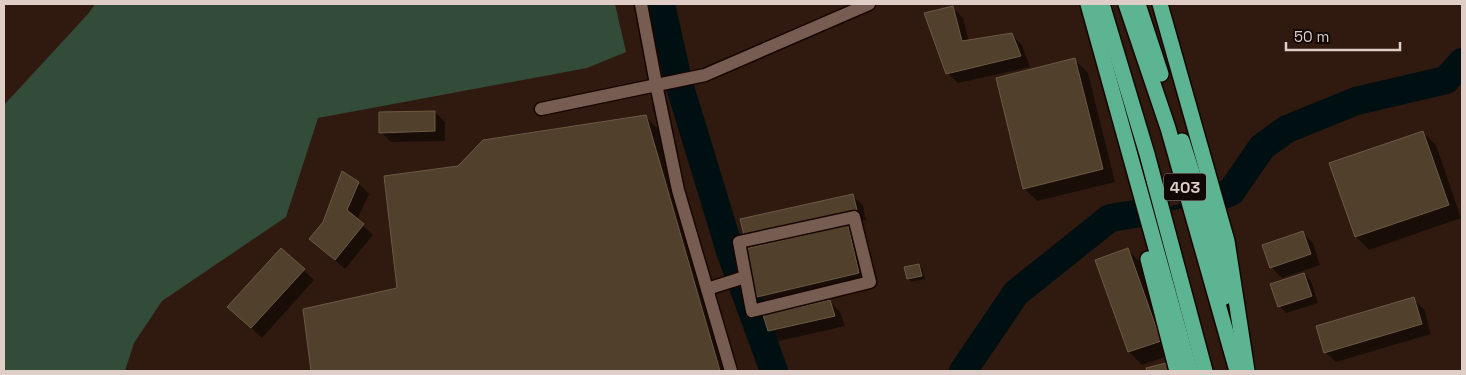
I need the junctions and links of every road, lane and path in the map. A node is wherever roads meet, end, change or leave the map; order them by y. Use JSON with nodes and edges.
{"nodes":[{"id":1,"x":641,"y":4,"type":"edge"},
{"id":2,"x":870,"y":4,"type":"edge"},
{"id":3,"x":1082,"y":4,"type":"edge"},
{"id":4,"x":1088,"y":4,"type":"edge"},
{"id":5,"x":1102,"y":4,"type":"edge"},
{"id":6,"x":1126,"y":4,"type":"edge"},
{"id":7,"x":1138,"y":4,"type":"edge"},
{"id":8,"x":1160,"y":4,"type":"edge"},
{"id":9,"x":656,"y":84,"type":"junction"},
{"id":10,"x":541,"y":109,"type":"dead end"},
{"id":11,"x":745,"y":277,"type":"junction"},
{"id":12,"x":707,"y":289,"type":"junction"},
{"id":13,"x":731,"y":371,"type":"edge"},
{"id":14,"x":1177,"y":371,"type":"edge"},
{"id":15,"x":1190,"y":371,"type":"edge"},
{"id":16,"x":1205,"y":371,"type":"edge"},
{"id":17,"x":1238,"y":371,"type":"edge"},
{"id":18,"x":1248,"y":371,"type":"edge"}],
"edges":[{"from":1,"to":9,"type":"street"},
{"from":2,"to":9,"type":"street"},
{"from":3,"to":14,"type":"highway"},
{"from":4,"to":15,"type":"highway"},
{"from":5,"to":16,"type":"highway","number":"403"},
{"from":6,"to":17,"type":"highway","number":"403"},
{"from":7,"to":17,"type":"highway"},
{"from":8,"to":18,"type":"highway"},
{"from":9,"to":10,"type":"street"},
{"from":9,"to":12,"type":"street"},
{"from":11,"to":11,"type":"street"},
{"from":11,"to":12,"type":"street"},
{"from":12,"to":13,"type":"street"}]}
